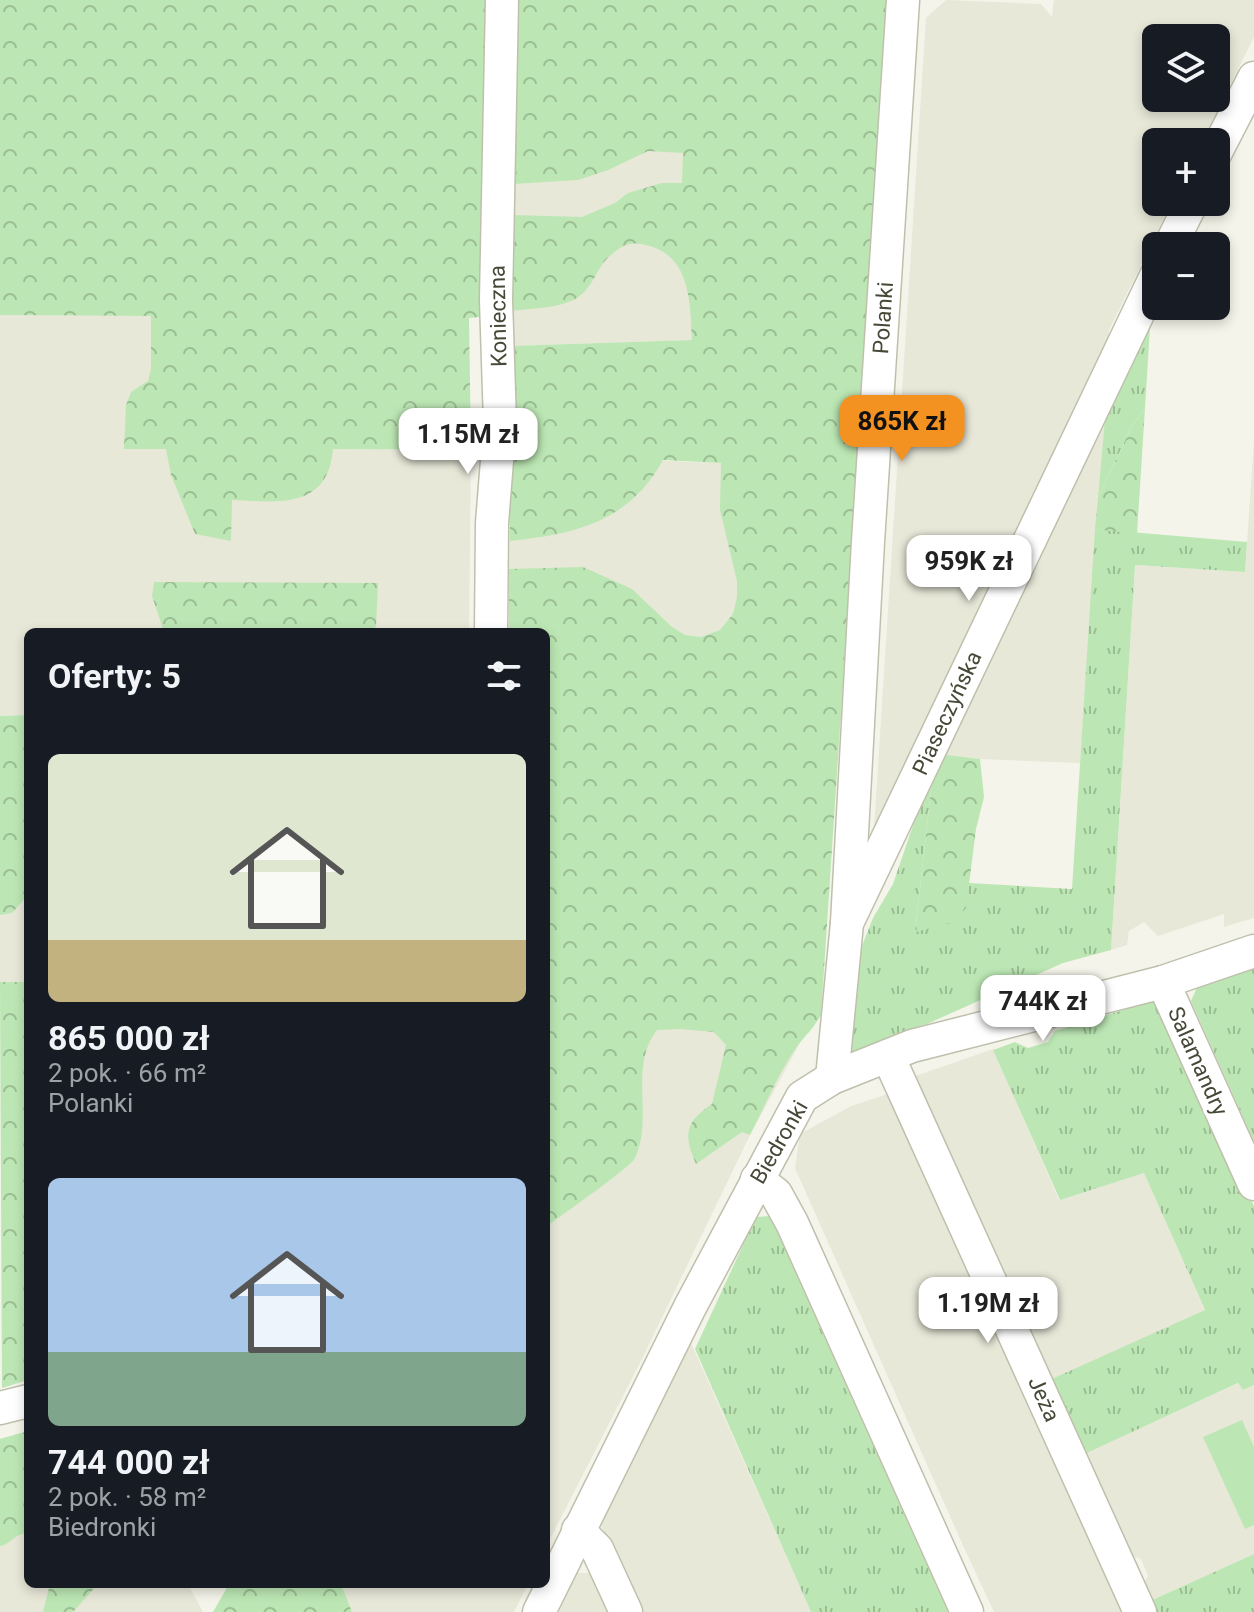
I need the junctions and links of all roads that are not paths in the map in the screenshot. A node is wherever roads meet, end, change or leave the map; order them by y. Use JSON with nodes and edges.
{"nodes":[{"id":1,"x":502,"y":0,"type":"edge"},
{"id":2,"x":903,"y":0,"type":"edge"},
{"id":3,"x":1254,"y":78,"type":"edge"},
{"id":4,"x":1228,"y":128,"type":"edge"},
{"id":5,"x":1142,"y":305,"type":"edge"},
{"id":6,"x":491,"y":628,"type":"edge"},
{"id":7,"x":847,"y":923,"type":"junction"},
{"id":8,"x":1254,"y":951,"type":"edge"},
{"id":9,"x":1163,"y":982,"type":"junction"},
{"id":10,"x":888,"y":1056,"type":"junction"},
{"id":11,"x":832,"y":1078,"type":"junction"},
{"id":12,"x":757,"y":1179,"type":"junction"},
{"id":13,"x":1254,"y":1184,"type":"edge"},
{"id":14,"x":24,"y":1402,"type":"edge"},
{"id":15,"x":0,"y":1408,"type":"edge"},
{"id":16,"x":578,"y":1530,"type":"junction"},
{"id":17,"x":539,"y":1612,"type":"edge"},
{"id":18,"x":626,"y":1612,"type":"edge"},
{"id":19,"x":967,"y":1612,"type":"edge"},
{"id":20,"x":1140,"y":1612,"type":"edge"}],
"edges":[{"from":1,"to":6,"type":"street","name":"Konieczna"},
{"from":2,"to":7,"type":"street","name":"Polanki"},
{"from":3,"to":4,"type":"street"},
{"from":5,"to":7,"type":"street","name":"Piaseczyńska"},
{"from":7,"to":11,"type":"street","name":"Piaseczyńska"},
{"from":8,"to":9,"type":"street","name":"Biedronki"},
{"from":9,"to":10,"type":"street","name":"Biedronki"},
{"from":9,"to":13,"type":"street","name":"Salamandry"},
{"from":10,"to":11,"type":"street","name":"Biedronki"},
{"from":10,"to":20,"type":"street","name":"Jeża"},
{"from":11,"to":12,"type":"street","name":"Biedronki"},
{"from":12,"to":16,"type":"street","name":"Biedronki"},
{"from":12,"to":19,"type":"street"},
{"from":14,"to":15,"type":"street"},
{"from":16,"to":17,"type":"street","name":"Biedronki"},
{"from":16,"to":18,"type":"street"}]}
